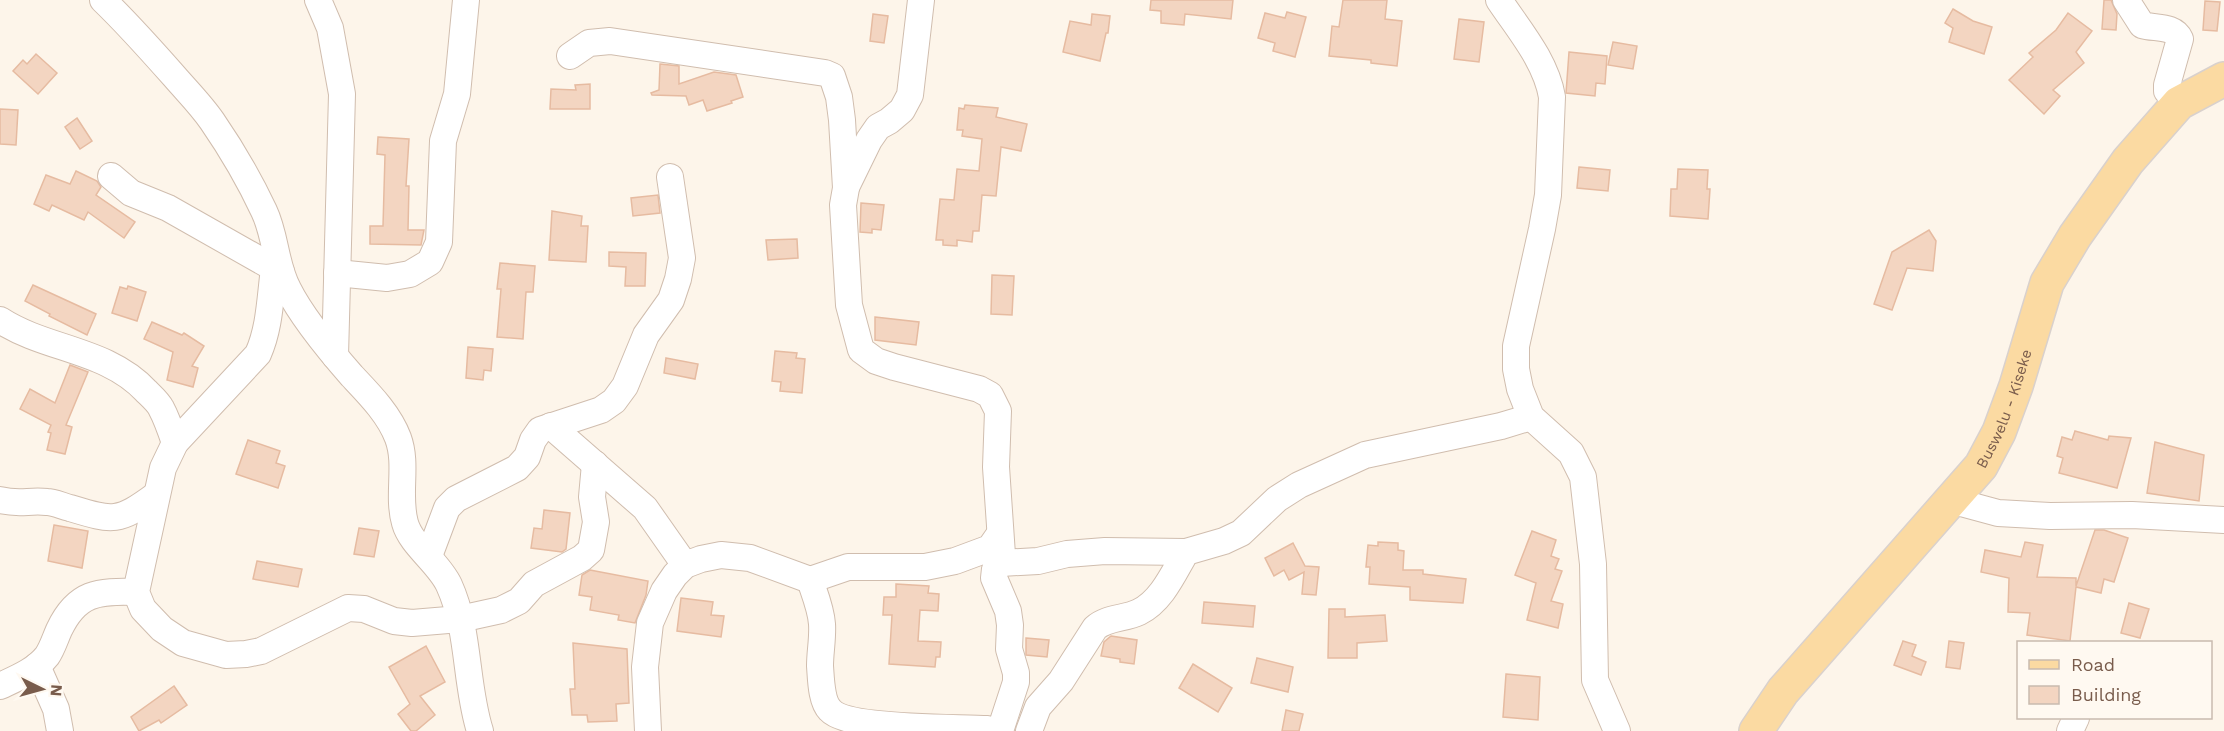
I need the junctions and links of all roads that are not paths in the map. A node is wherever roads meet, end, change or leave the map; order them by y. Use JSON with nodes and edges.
{"nodes":[{"id":1,"x":103,"y":0,"type":"edge"},
{"id":2,"x":318,"y":0,"type":"edge"},
{"id":3,"x":466,"y":0,"type":"edge"},
{"id":4,"x":921,"y":0,"type":"edge"},
{"id":5,"x":1499,"y":0,"type":"edge"},
{"id":6,"x":2126,"y":0,"type":"edge"},
{"id":7,"x":570,"y":56,"type":"dead end"},
{"id":8,"x":2224,"y":79,"type":"edge"},
{"id":9,"x":2179,"y":103,"type":"junction"},
{"id":10,"x":111,"y":177,"type":"dead end"},
{"id":11,"x":670,"y":177,"type":"dead end"},
{"id":12,"x":846,"y":188,"type":"junction"},
{"id":13,"x":277,"y":271,"type":"junction"},
{"id":14,"x":337,"y":273,"type":"junction"},
{"id":15,"x":0,"y":320,"type":"edge"},
{"id":16,"x":335,"y":356,"type":"junction"},
{"id":17,"x":1532,"y":417,"type":"junction"},
{"id":18,"x":551,"y":426,"type":"junction"},
{"id":19,"x":176,"y":443,"type":"junction"},
{"id":20,"x":595,"y":464,"type":"junction"},
{"id":21,"x":156,"y":495,"type":"junction"},
{"id":22,"x":0,"y":500,"type":"edge"},
{"id":23,"x":1950,"y":500,"type":"junction"},
{"id":24,"x":2224,"y":520,"type":"edge"},
{"id":25,"x":999,"y":535,"type":"junction"},
{"id":26,"x":1186,"y":552,"type":"junction"},
{"id":27,"x":429,"y":556,"type":"junction"},
{"id":28,"x":1000,"y":563,"type":"junction"},
{"id":29,"x":685,"y":565,"type":"junction"},
{"id":30,"x":810,"y":580,"type":"junction"},
{"id":31,"x":136,"y":592,"type":"junction"},
{"id":32,"x":460,"y":619,"type":"junction"},
{"id":33,"x":37,"y":666,"type":"junction"},
{"id":34,"x":0,"y":686,"type":"edge"},
{"id":35,"x":1031,"y":724,"type":"edge"},
{"id":36,"x":888,"y":728,"type":"edge"},
{"id":37,"x":997,"y":729,"type":"edge"},
{"id":38,"x":60,"y":731,"type":"edge"},
{"id":39,"x":480,"y":731,"type":"edge"},
{"id":40,"x":648,"y":731,"type":"edge"},
{"id":41,"x":1617,"y":731,"type":"edge"},
{"id":42,"x":1756,"y":731,"type":"edge"}],
"edges":[{"from":1,"to":13,"type":"street"},
{"from":2,"to":14,"type":"street"},
{"from":3,"to":14,"type":"street"},
{"from":4,"to":12,"type":"street"},
{"from":5,"to":17,"type":"street"},
{"from":6,"to":9,"type":"street"},
{"from":7,"to":12,"type":"street"},
{"from":8,"to":9,"type":"main road","name":"Buswelu - Kiseke"},
{"from":9,"to":23,"type":"main road","name":"Buswelu - Kiseke"},
{"from":10,"to":13,"type":"street"},
{"from":11,"to":18,"type":"street"},
{"from":12,"to":25,"type":"street"},
{"from":13,"to":16,"type":"street"},
{"from":13,"to":19,"type":"street"},
{"from":14,"to":16,"type":"street"},
{"from":15,"to":19,"type":"street"},
{"from":16,"to":27,"type":"street"},
{"from":17,"to":26,"type":"street"},
{"from":17,"to":41,"type":"street"},
{"from":18,"to":20,"type":"street"},
{"from":18,"to":27,"type":"street"},
{"from":19,"to":21,"type":"street"},
{"from":20,"to":29,"type":"street"},
{"from":20,"to":32,"type":"street"},
{"from":21,"to":22,"type":"street"},
{"from":21,"to":31,"type":"street"},
{"from":23,"to":24,"type":"street"},
{"from":23,"to":42,"type":"main road","name":"Buswelu - Kiseke"},
{"from":25,"to":28,"type":"street"},
{"from":25,"to":30,"type":"street"},
{"from":26,"to":28,"type":"street"},
{"from":26,"to":35,"type":"street"},
{"from":27,"to":32,"type":"street"},
{"from":28,"to":37,"type":"street"},
{"from":29,"to":30,"type":"street"},
{"from":29,"to":40,"type":"street"},
{"from":30,"to":36,"type":"street"},
{"from":31,"to":32,"type":"street"},
{"from":31,"to":33,"type":"street"},
{"from":32,"to":39,"type":"street"},
{"from":33,"to":34,"type":"street"},
{"from":33,"to":38,"type":"street"},
{"from":35,"to":37,"type":"street"},
{"from":36,"to":37,"type":"street"}]}
